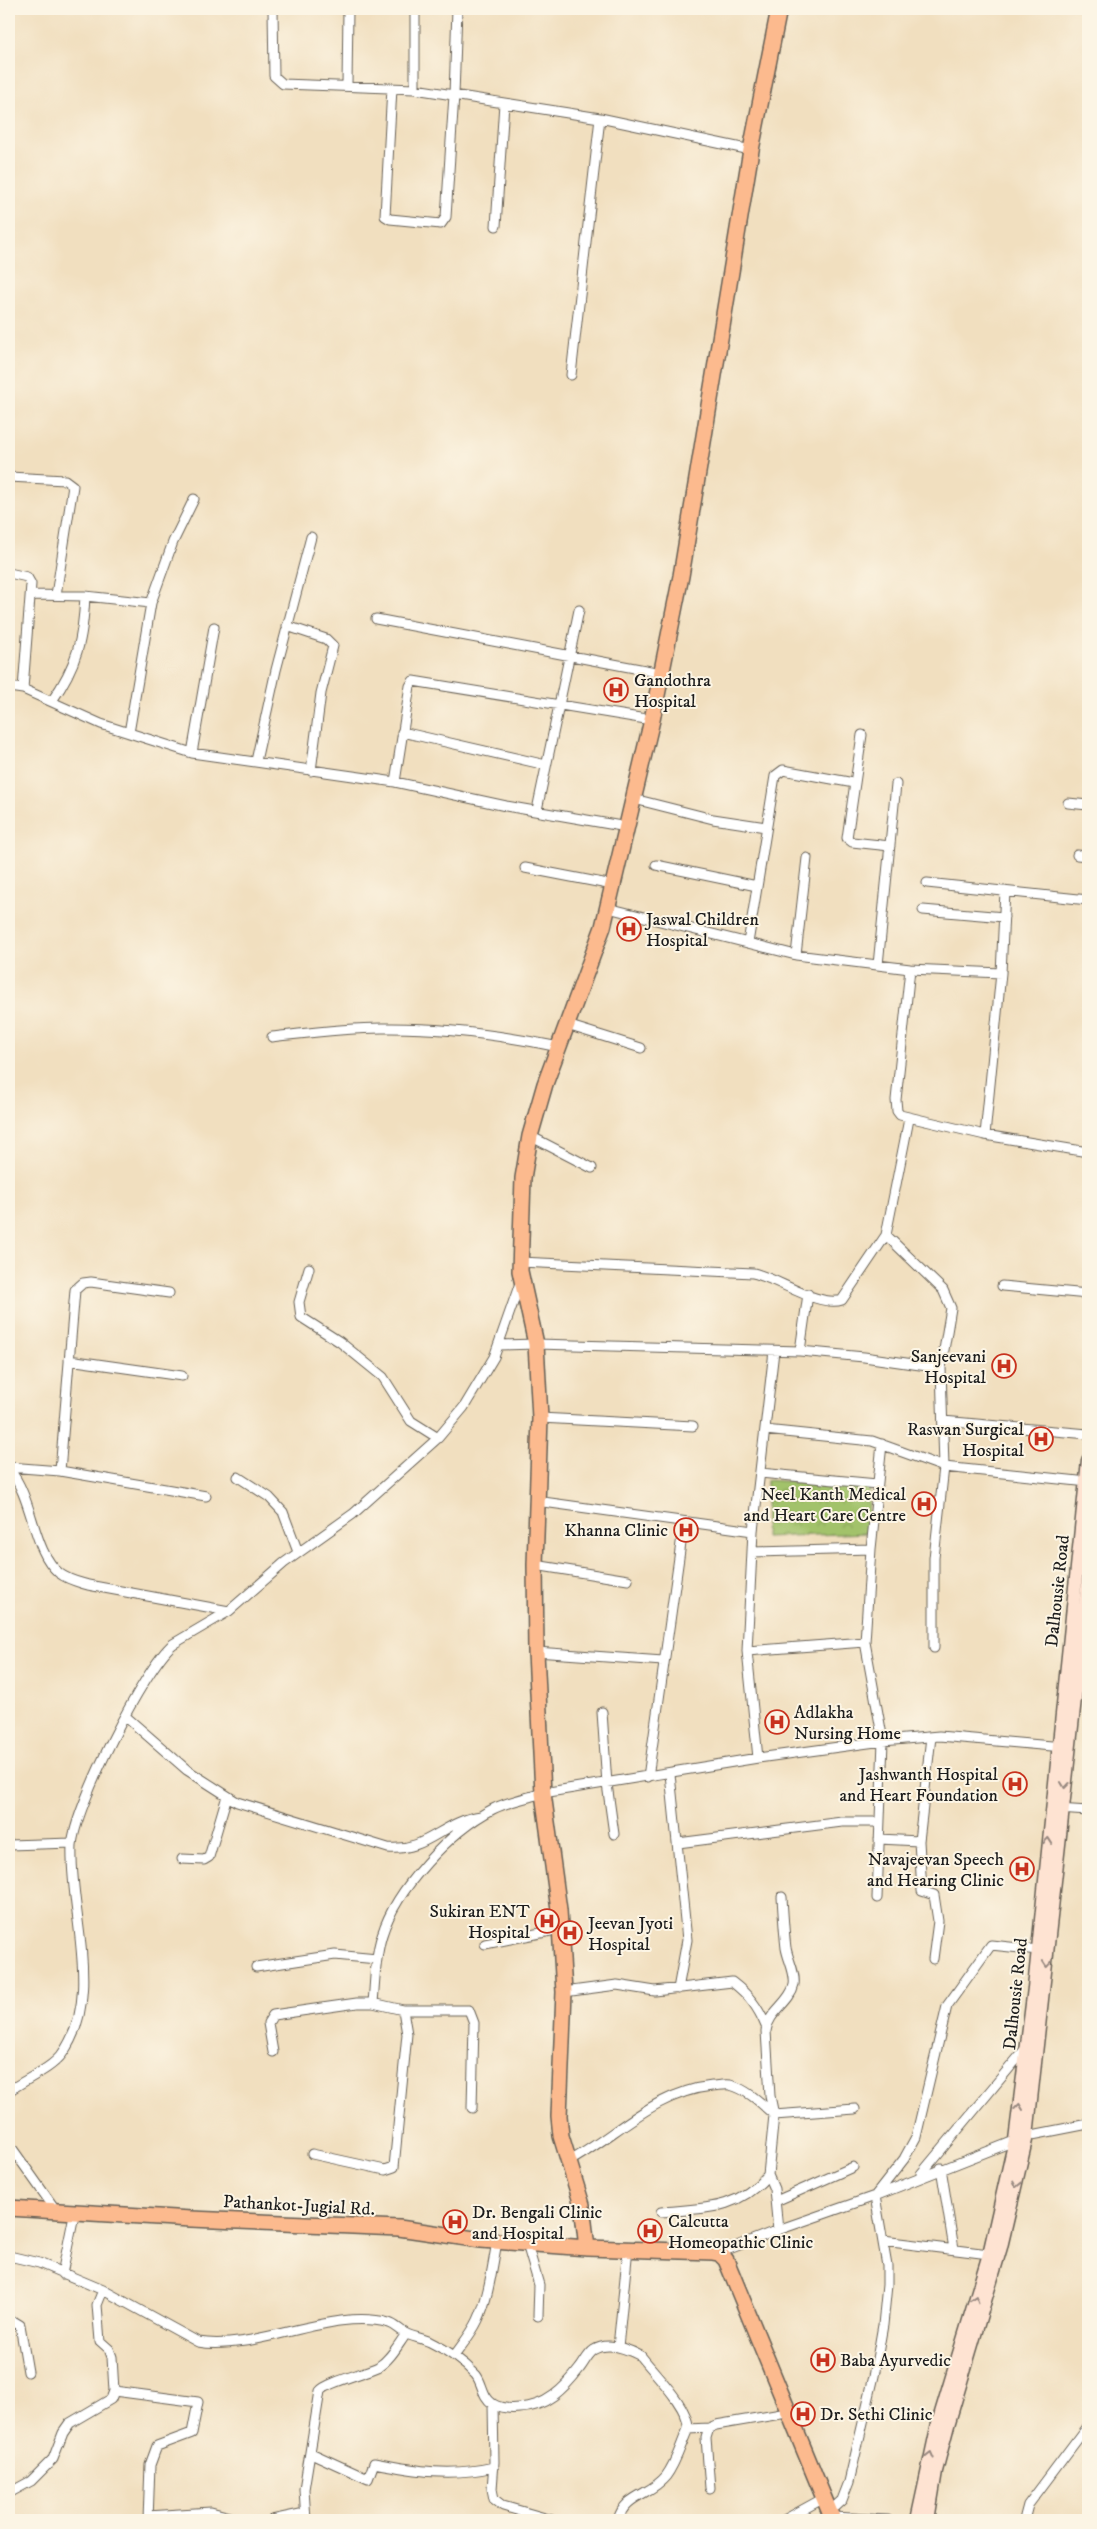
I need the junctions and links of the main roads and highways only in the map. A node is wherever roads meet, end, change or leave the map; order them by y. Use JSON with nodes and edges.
{"nodes":[{"id":1,"x":779,"y":9,"type":"edge"},
{"id":2,"x":9,"y":2208,"type":"edge"},
{"id":3,"x":587,"y":2248,"type":"junction"},
{"id":4,"x":830,"y":2512,"type":"edge"}],
"edges":[{"from":1,"to":3,"type":"main road"},
{"from":2,"to":3,"type":"main road","name":"Pathankot-Jugial Rd."},
{"from":3,"to":4,"type":"main road","name":"Pathankot-Jugial Rd."}]}
